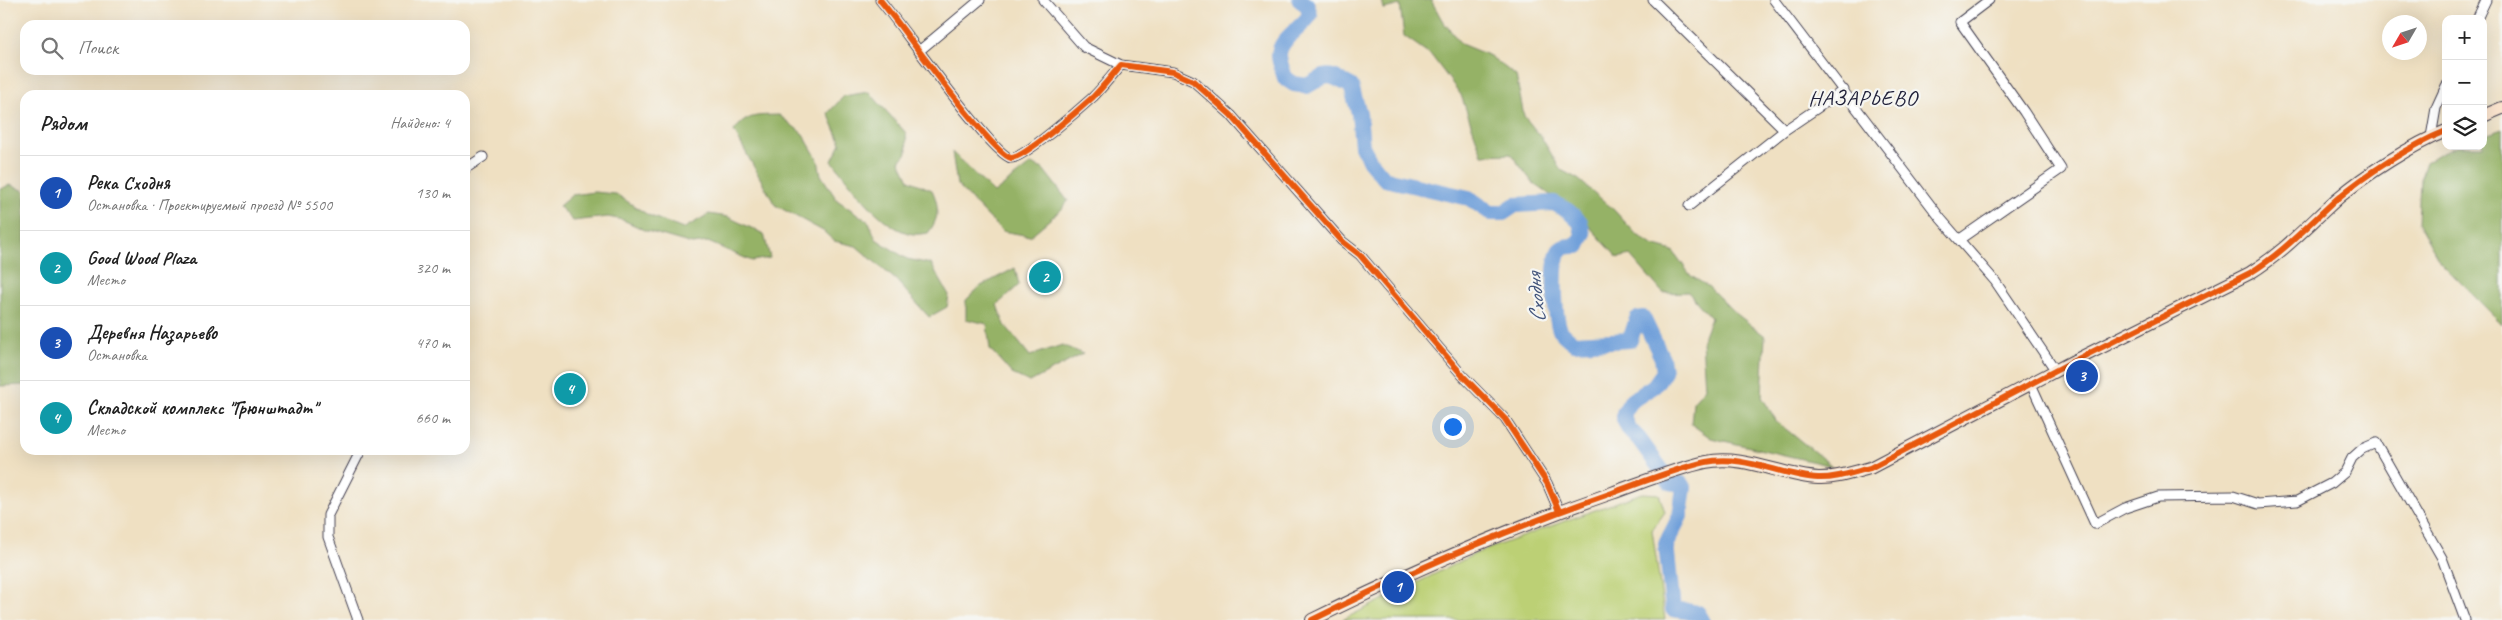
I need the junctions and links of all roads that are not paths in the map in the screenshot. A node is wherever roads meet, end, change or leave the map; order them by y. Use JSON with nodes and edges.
{"nodes":[{"id":1,"x":880,"y":0,"type":"edge"},
{"id":2,"x":980,"y":0,"type":"edge"},
{"id":3,"x":1043,"y":0,"type":"edge"},
{"id":4,"x":1654,"y":0,"type":"edge"},
{"id":5,"x":1774,"y":0,"type":"edge"},
{"id":6,"x":1989,"y":0,"type":"edge"},
{"id":7,"x":2486,"y":0,"type":"edge"},
{"id":8,"x":2479,"y":15,"type":"edge"},
{"id":9,"x":919,"y":52,"type":"junction"},
{"id":10,"x":1121,"y":65,"type":"junction"},
{"id":11,"x":1844,"y":90,"type":"junction"},
{"id":12,"x":2442,"y":95,"type":"edge"},
{"id":13,"x":2502,"y":108,"type":"edge"},
{"id":14,"x":2487,"y":114,"type":"edge"},
{"id":15,"x":1785,"y":130,"type":"junction"},
{"id":16,"x":2442,"y":133,"type":"edge"},
{"id":17,"x":2431,"y":137,"type":"junction"},
{"id":18,"x":482,"y":157,"type":"dead end"},
{"id":19,"x":470,"y":165,"type":"edge"},
{"id":20,"x":1689,"y":206,"type":"dead end"},
{"id":21,"x":1960,"y":239,"type":"junction"},
{"id":22,"x":2056,"y":371,"type":"junction"},
{"id":23,"x":2031,"y":384,"type":"junction"},
{"id":24,"x":359,"y":455,"type":"edge"},
{"id":25,"x":1560,"y":511,"type":"junction"},
{"id":26,"x":358,"y":620,"type":"edge"},
{"id":27,"x":1312,"y":620,"type":"edge"},
{"id":28,"x":2465,"y":620,"type":"edge"}],
"edges":[{"from":1,"to":9,"type":"street"},
{"from":2,"to":9,"type":"street"},
{"from":3,"to":10,"type":"street"},
{"from":4,"to":15,"type":"street"},
{"from":5,"to":11,"type":"street"},
{"from":6,"to":21,"type":"street"},
{"from":7,"to":8,"type":"street"},
{"from":9,"to":10,"type":"street"},
{"from":10,"to":25,"type":"street"},
{"from":11,"to":15,"type":"street"},
{"from":11,"to":21,"type":"street"},
{"from":12,"to":17,"type":"street"},
{"from":13,"to":14,"type":"street"},
{"from":15,"to":20,"type":"street"},
{"from":16,"to":17,"type":"street"},
{"from":17,"to":22,"type":"street"},
{"from":18,"to":19,"type":"street"},
{"from":21,"to":22,"type":"street"},
{"from":22,"to":23,"type":"street"},
{"from":23,"to":25,"type":"street"},
{"from":23,"to":28,"type":"street"},
{"from":24,"to":26,"type":"street"},
{"from":25,"to":27,"type":"street"}]}
